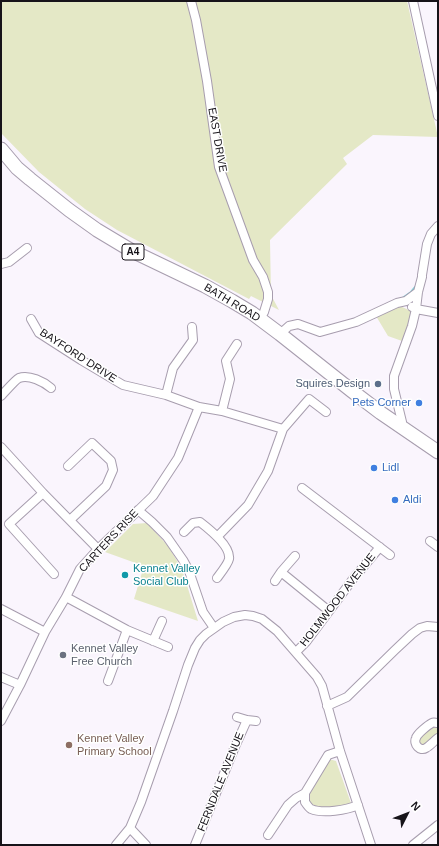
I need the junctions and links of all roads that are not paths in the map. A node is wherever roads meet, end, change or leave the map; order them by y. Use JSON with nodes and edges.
{"nodes":[{"id":1,"x":191,"y":1,"type":"edge"},
{"id":2,"x":413,"y":1,"type":"edge"},
{"id":3,"x":437,"y":111,"type":"edge"},
{"id":4,"x":1,"y":149,"type":"edge"},
{"id":5,"x":1,"y":158,"type":"edge"},
{"id":6,"x":17,"y":168,"type":"junction"},
{"id":7,"x":438,"y":226,"type":"edge"},
{"id":8,"x":27,"y":248,"type":"dead end"},
{"id":9,"x":1,"y":264,"type":"edge"},
{"id":10,"x":418,"y":292,"type":"junction"},
{"id":11,"x":406,"y":301,"type":"junction"},
{"id":12,"x":416,"y":310,"type":"junction"},
{"id":13,"x":438,"y":313,"type":"edge"},
{"id":14,"x":31,"y":319,"type":"dead end"},
{"id":15,"x":260,"y":319,"type":"junction"},
{"id":16,"x":192,"y":328,"type":"dead end"},
{"id":17,"x":280,"y":334,"type":"junction"},
{"id":18,"x":237,"y":344,"type":"dead end"},
{"id":19,"x":51,"y":388,"type":"dead end"},
{"id":20,"x":166,"y":395,"type":"junction"},
{"id":21,"x":1,"y":396,"type":"edge"},
{"id":22,"x":199,"y":407,"type":"junction"},
{"id":23,"x":222,"y":411,"type":"junction"},
{"id":24,"x":326,"y":412,"type":"dead end"},
{"id":25,"x":402,"y":428,"type":"junction"},
{"id":26,"x":283,"y":430,"type":"junction"},
{"id":27,"x":1,"y":447,"type":"edge"},
{"id":28,"x":438,"y":452,"type":"edge"},
{"id":29,"x":68,"y":466,"type":"dead end"},
{"id":30,"x":302,"y":488,"type":"dead end"},
{"id":31,"x":43,"y":493,"type":"junction"},
{"id":32,"x":138,"y":510,"type":"junction"},
{"id":33,"x":70,"y":520,"type":"junction"},
{"id":34,"x":184,"y":532,"type":"dead end"},
{"id":35,"x":218,"y":536,"type":"junction"},
{"id":36,"x":430,"y":540,"type":"dead end"},
{"id":37,"x":380,"y":547,"type":"junction"},
{"id":38,"x":438,"y":547,"type":"edge"},
{"id":39,"x":98,"y":549,"type":"junction"},
{"id":40,"x":390,"y":555,"type":"dead end"},
{"id":41,"x":295,"y":556,"type":"dead end"},
{"id":42,"x":282,"y":572,"type":"junction"},
{"id":43,"x":54,"y":574,"type":"dead end"},
{"id":44,"x":217,"y":578,"type":"dead end"},
{"id":45,"x":275,"y":581,"type":"dead end"},
{"id":46,"x":66,"y":596,"type":"junction"},
{"id":47,"x":1,"y":609,"type":"edge"},
{"id":48,"x":328,"y":610,"type":"junction"},
{"id":49,"x":162,"y":621,"type":"dead end"},
{"id":50,"x":438,"y":627,"type":"edge"},
{"id":51,"x":214,"y":628,"type":"junction"},
{"id":52,"x":127,"y":630,"type":"junction"},
{"id":53,"x":45,"y":632,"type":"junction"},
{"id":54,"x":153,"y":641,"type":"junction"},
{"id":55,"x":168,"y":647,"type":"dead end"},
{"id":56,"x":296,"y":652,"type":"junction"},
{"id":57,"x":1,"y":677,"type":"edge"},
{"id":58,"x":108,"y":681,"type":"dead end"},
{"id":59,"x":20,"y":685,"type":"junction"},
{"id":60,"x":327,"y":706,"type":"junction"},
{"id":61,"x":237,"y":717,"type":"dead end"},
{"id":62,"x":247,"y":720,"type":"junction"},
{"id":63,"x":1,"y":721,"type":"edge"},
{"id":64,"x":256,"y":721,"type":"dead end"},
{"id":65,"x":438,"y":723,"type":"edge"},
{"id":66,"x":436,"y":743,"type":"edge"},
{"id":67,"x":340,"y":751,"type":"junction"},
{"id":68,"x":305,"y":793,"type":"junction"},
{"id":69,"x":358,"y":805,"type":"junction"},
{"id":70,"x":438,"y":825,"type":"edge"},
{"id":71,"x":130,"y":828,"type":"junction"},
{"id":72,"x":268,"y":835,"type":"dead end"},
{"id":73,"x":116,"y":845,"type":"edge"},
{"id":74,"x":146,"y":845,"type":"edge"},
{"id":75,"x":195,"y":845,"type":"edge"},
{"id":76,"x":372,"y":845,"type":"edge"},
{"id":77,"x":413,"y":845,"type":"edge"}],
"edges":[{"from":1,"to":15,"type":"street","name":"EAST DRIVE"},
{"from":2,"to":3,"type":"street"},
{"from":4,"to":6,"type":"main road","name":"BATH ROAD","number":"A4"},
{"from":5,"to":6,"type":"main road","name":"BATH ROAD","number":"A4"},
{"from":6,"to":15,"type":"main road","name":"BATH ROAD","number":"A4"},
{"from":7,"to":10,"type":"street"},
{"from":8,"to":9,"type":"street"},
{"from":10,"to":11,"type":"street"},
{"from":10,"to":12,"type":"street"},
{"from":11,"to":12,"type":"street"},
{"from":11,"to":17,"type":"street"},
{"from":12,"to":13,"type":"street"},
{"from":12,"to":25,"type":"street"},
{"from":14,"to":20,"type":"street","name":"BAYFORD DRIVE"},
{"from":15,"to":17,"type":"main road","name":"BATH ROAD","number":"A4"},
{"from":16,"to":20,"type":"street"},
{"from":17,"to":25,"type":"main road","name":"BATH ROAD","number":"A4"},
{"from":18,"to":23,"type":"street"},
{"from":19,"to":21,"type":"street"},
{"from":20,"to":22,"type":"street","name":"BAYFORD DRIVE"},
{"from":22,"to":23,"type":"street","name":"BAYFORD DRIVE"},
{"from":22,"to":32,"type":"street","name":"CARTERS RISE"},
{"from":23,"to":26,"type":"street","name":"BAYFORD DRIVE"},
{"from":24,"to":26,"type":"street"},
{"from":25,"to":28,"type":"main road","name":"BATH ROAD","number":"A4"},
{"from":26,"to":35,"type":"street"},
{"from":27,"to":31,"type":"street"},
{"from":29,"to":33,"type":"street"},
{"from":30,"to":37,"type":"street","name":"HOLMWOOD AVENUE"},
{"from":31,"to":33,"type":"street"},
{"from":31,"to":43,"type":"street"},
{"from":32,"to":39,"type":"street","name":"CARTERS RISE"},
{"from":32,"to":51,"type":"street"},
{"from":33,"to":39,"type":"street"},
{"from":34,"to":35,"type":"street"},
{"from":35,"to":44,"type":"street"},
{"from":36,"to":38,"type":"street"},
{"from":37,"to":40,"type":"street","name":"HOLMWOOD AVENUE"},
{"from":37,"to":48,"type":"street","name":"HOLMWOOD AVENUE"},
{"from":39,"to":46,"type":"street","name":"CARTERS RISE"},
{"from":41,"to":42,"type":"street"},
{"from":42,"to":45,"type":"street"},
{"from":42,"to":48,"type":"street"},
{"from":46,"to":52,"type":"street"},
{"from":46,"to":53,"type":"street","name":"CARTERS RISE"},
{"from":47,"to":53,"type":"street"},
{"from":48,"to":56,"type":"street","name":"HOLMWOOD AVENUE"},
{"from":49,"to":54,"type":"street"},
{"from":50,"to":60,"type":"street"},
{"from":51,"to":56,"type":"street"},
{"from":51,"to":71,"type":"street"},
{"from":52,"to":54,"type":"street"},
{"from":52,"to":58,"type":"street"},
{"from":53,"to":59,"type":"street","name":"CARTERS RISE"},
{"from":54,"to":55,"type":"street"},
{"from":56,"to":60,"type":"street"},
{"from":57,"to":59,"type":"street"},
{"from":59,"to":63,"type":"street","name":"CARTERS RISE"},
{"from":60,"to":67,"type":"street"},
{"from":61,"to":62,"type":"street","name":"FERNDALE AVENUE"},
{"from":62,"to":64,"type":"street","name":"FERNDALE AVENUE"},
{"from":62,"to":75,"type":"street","name":"FERNDALE AVENUE"},
{"from":65,"to":66,"type":"street"},
{"from":67,"to":68,"type":"street"},
{"from":67,"to":69,"type":"street"},
{"from":68,"to":69,"type":"street"},
{"from":68,"to":72,"type":"street"},
{"from":69,"to":76,"type":"street"},
{"from":70,"to":77,"type":"street"},
{"from":71,"to":73,"type":"street"},
{"from":71,"to":74,"type":"street"}]}
